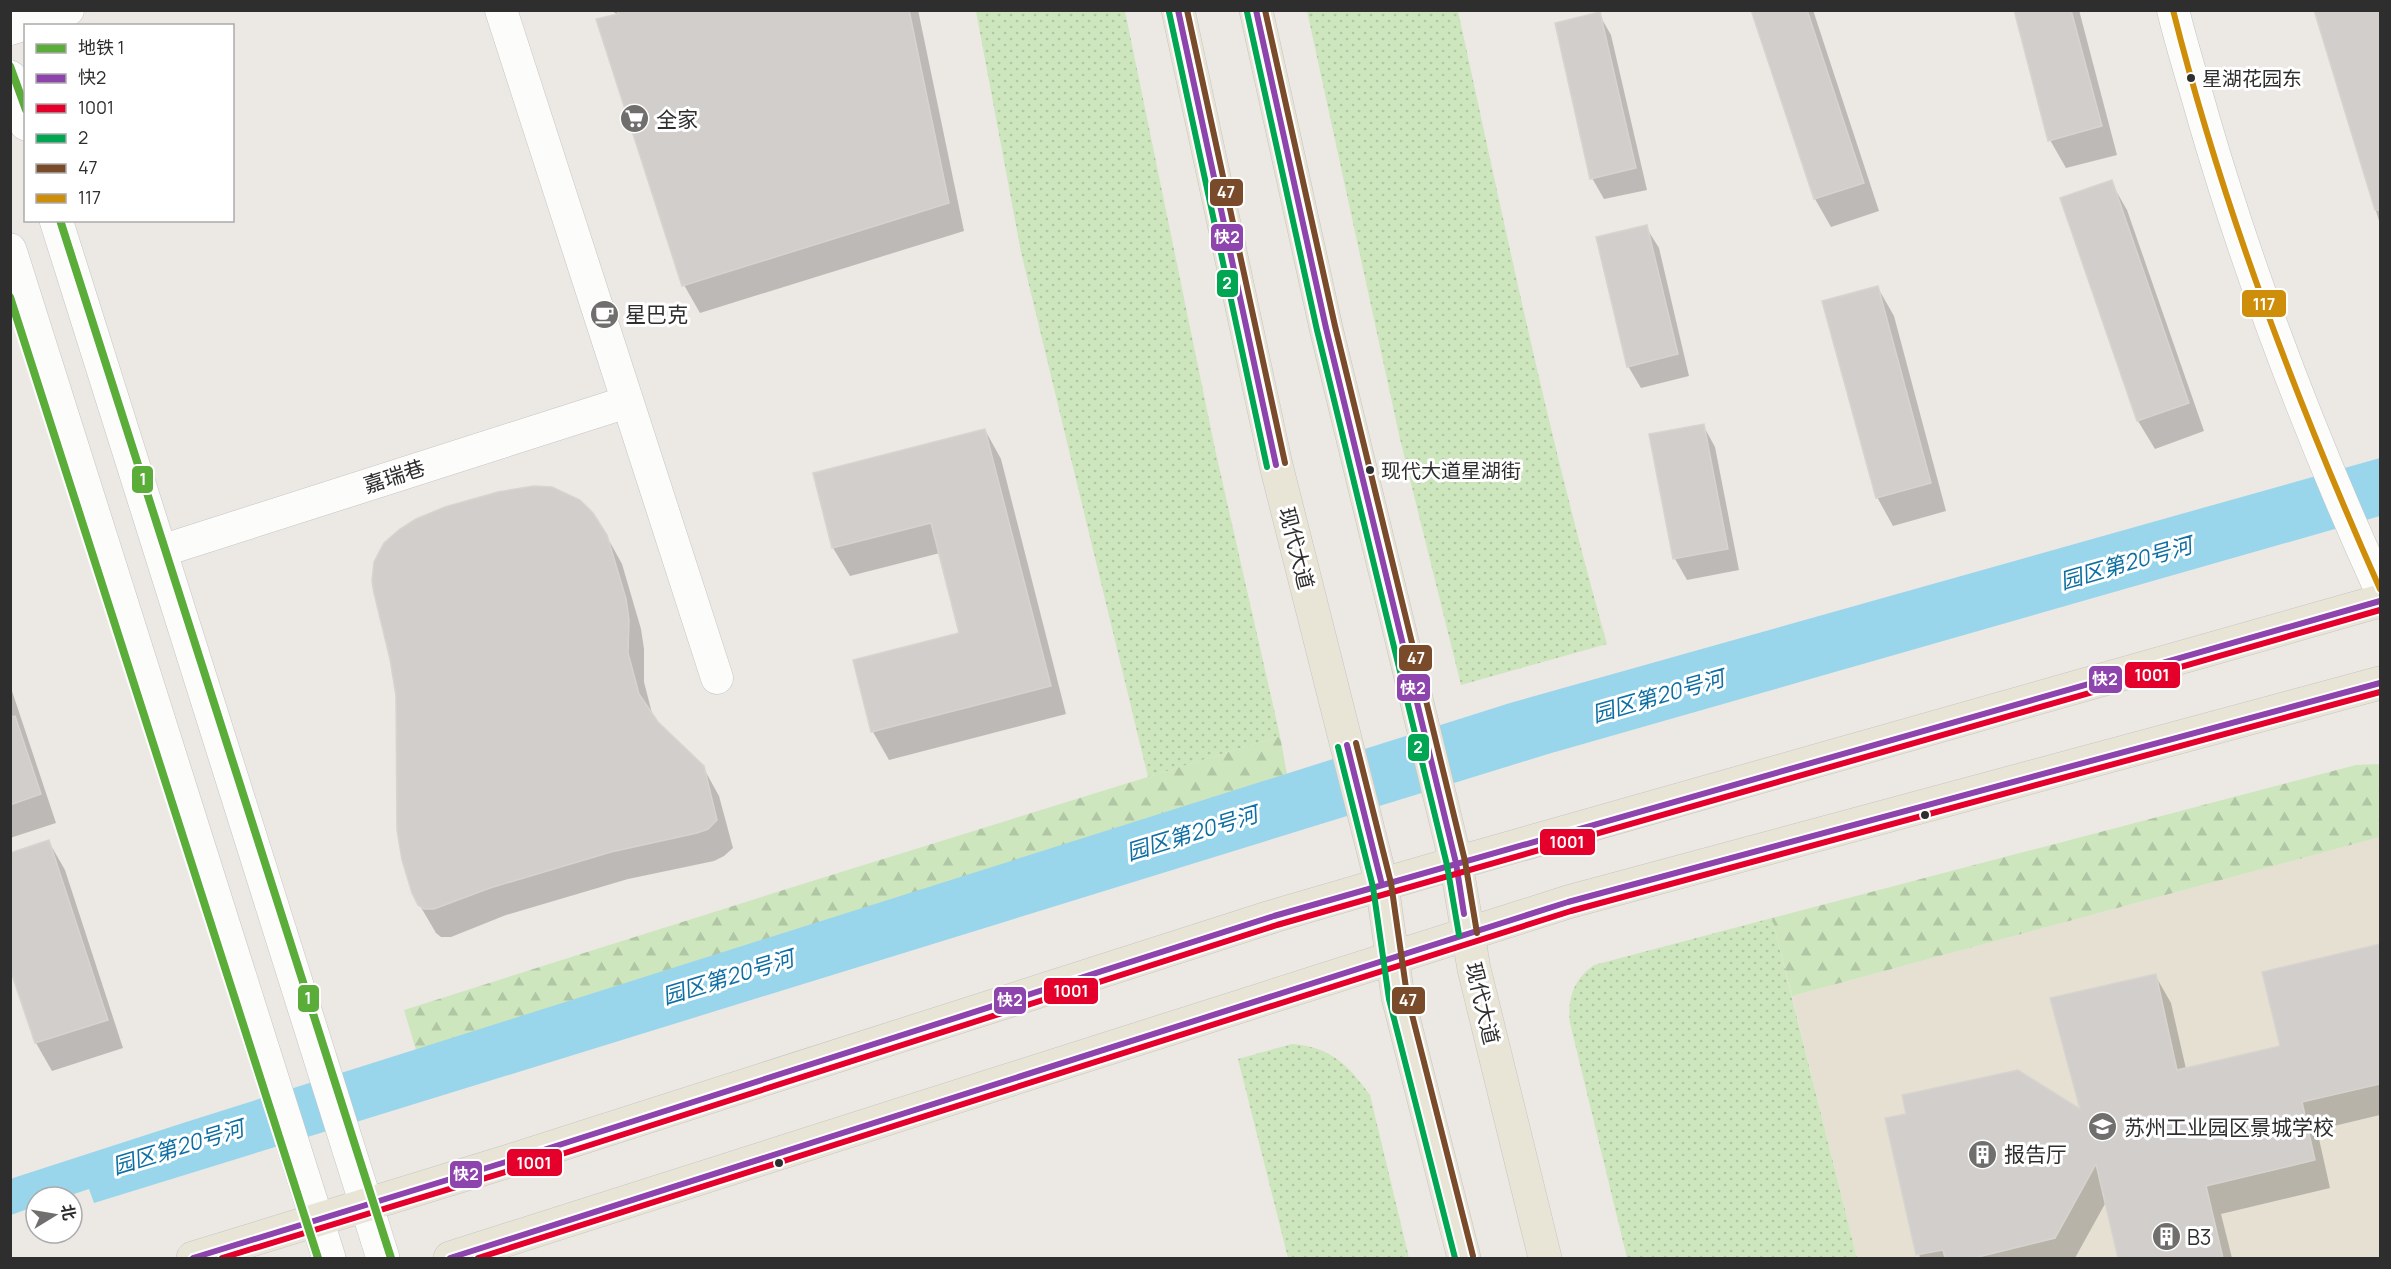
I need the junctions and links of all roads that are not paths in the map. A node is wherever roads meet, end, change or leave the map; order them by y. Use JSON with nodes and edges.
{"nodes":[{"id":1,"x":68,"y":10,"type":"edge"},
{"id":2,"x":501,"y":10,"type":"edge"},
{"id":3,"x":1178,"y":10,"type":"edge"},
{"id":4,"x":1257,"y":10,"type":"edge"},
{"id":5,"x":2173,"y":10,"type":"edge"},
{"id":6,"x":25,"y":24,"type":"edge"},
{"id":7,"x":10,"y":77,"type":"edge"},
{"id":8,"x":24,"y":118,"type":"edge"},
{"id":9,"x":57,"y":222,"type":"edge"},
{"id":10,"x":10,"y":250,"type":"edge"},
{"id":11,"x":627,"y":402,"type":"junction"},
{"id":12,"x":161,"y":551,"type":"junction"},
{"id":13,"x":2380,"y":589,"type":"edge"},
{"id":14,"x":2380,"y":601,"type":"edge"},
{"id":15,"x":717,"y":678,"type":"dead end"},
{"id":16,"x":2380,"y":683,"type":"edge"},
{"id":17,"x":1456,"y":863,"type":"junction"},
{"id":18,"x":1382,"y":885,"type":"junction"},
{"id":19,"x":1468,"y":934,"type":"junction"},
{"id":20,"x":1393,"y":957,"type":"junction"},
{"id":21,"x":366,"y":1205,"type":"junction"},
{"id":22,"x":317,"y":1220,"type":"junction"},
{"id":23,"x":193,"y":1258,"type":"edge"},
{"id":24,"x":329,"y":1258,"type":"edge"},
{"id":25,"x":383,"y":1258,"type":"edge"},
{"id":26,"x":450,"y":1258,"type":"edge"},
{"id":27,"x":1464,"y":1258,"type":"edge"},
{"id":28,"x":1545,"y":1258,"type":"edge"}],
"edges":[{"from":1,"to":6,"type":"street"},
{"from":2,"to":11,"type":"street"},
{"from":3,"to":18,"type":"main road","name":"现代大道"},
{"from":4,"to":17,"type":"main road","name":"现代大道"},
{"from":5,"to":13,"type":"street"},
{"from":7,"to":8,"type":"main road"},
{"from":9,"to":12,"type":"main road"},
{"from":10,"to":22,"type":"main road"},
{"from":11,"to":12,"type":"street","name":"嘉瑞巷"},
{"from":11,"to":15,"type":"street"},
{"from":12,"to":21,"type":"main road"},
{"from":14,"to":17,"type":"main road"},
{"from":16,"to":19,"type":"main road"},
{"from":17,"to":18,"type":"main road"},
{"from":17,"to":19,"type":"main road","name":"现代大道"},
{"from":18,"to":20,"type":"main road","name":"现代大道"},
{"from":18,"to":21,"type":"main road"},
{"from":19,"to":20,"type":"main road"},
{"from":19,"to":28,"type":"main road","name":"现代大道"},
{"from":20,"to":26,"type":"main road"},
{"from":20,"to":27,"type":"main road","name":"现代大道"},
{"from":21,"to":22,"type":"main road"},
{"from":21,"to":25,"type":"main road"},
{"from":22,"to":23,"type":"main road"},
{"from":22,"to":24,"type":"main road"}]}
